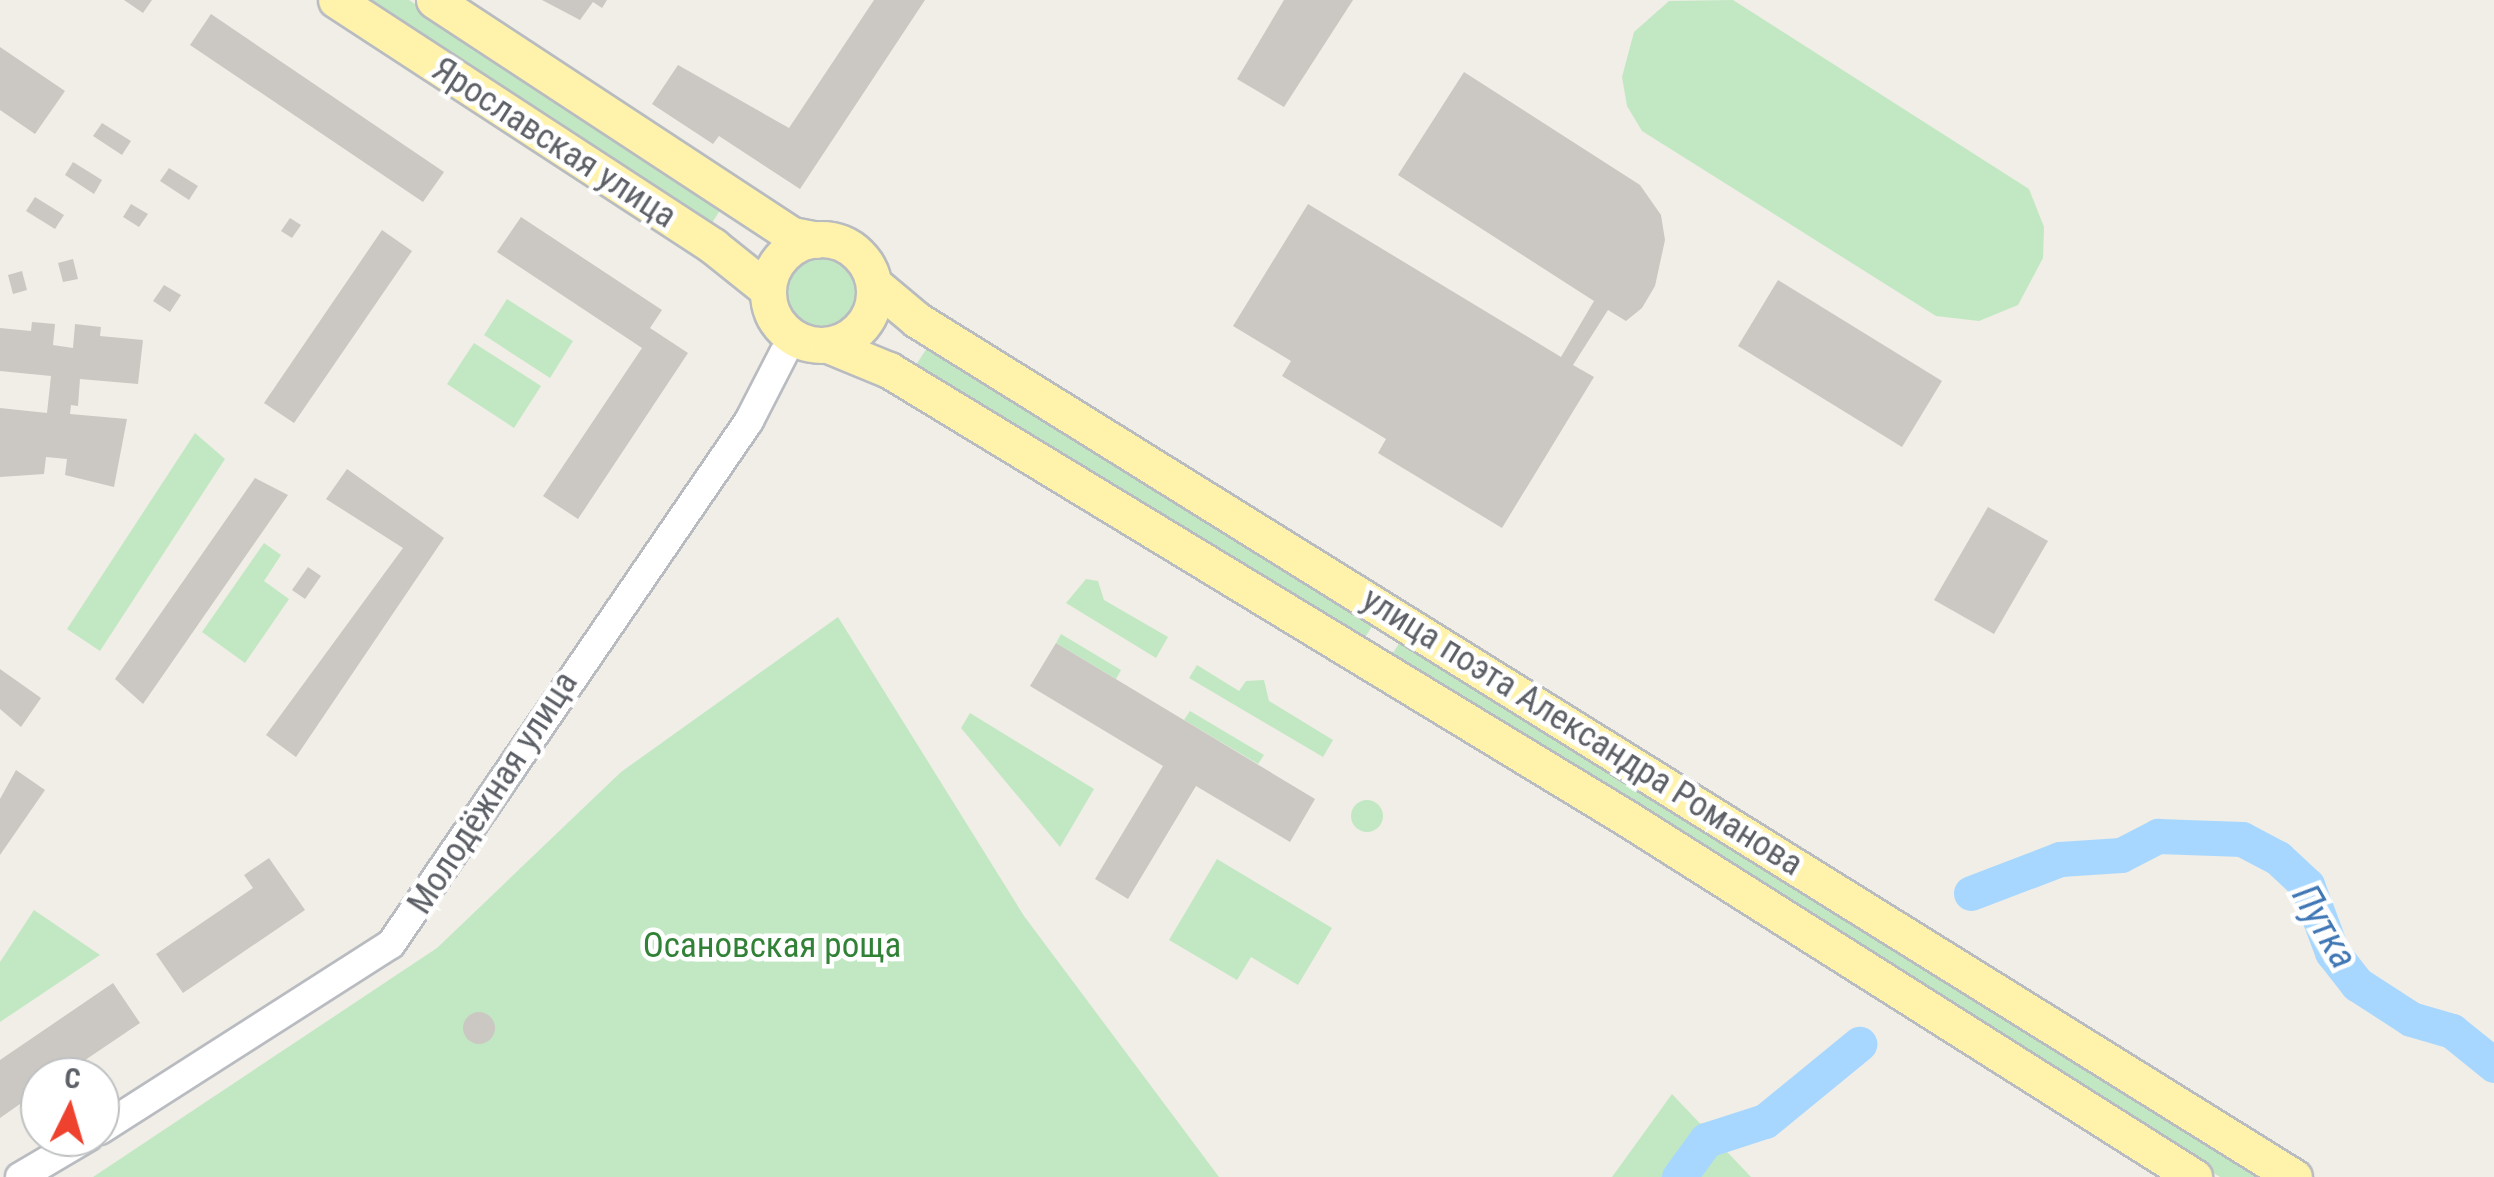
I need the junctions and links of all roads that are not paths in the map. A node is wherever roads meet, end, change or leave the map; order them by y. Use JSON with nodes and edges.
{"nodes":[{"id":1,"x":336,"y":0,"type":"edge"},
{"id":2,"x":434,"y":0,"type":"edge"},
{"id":3,"x":816,"y":240,"type":"junction"},
{"id":4,"x":874,"y":284,"type":"junction"},
{"id":5,"x":768,"y":290,"type":"junction"},
{"id":6,"x":828,"y":345,"type":"junction"},
{"id":7,"x":784,"y":353,"type":"dead end"},
{"id":8,"x":120,"y":1117,"type":"edge"},
{"id":9,"x":54,"y":1157,"type":"edge"},
{"id":10,"x":20,"y":1177,"type":"edge"},
{"id":11,"x":2194,"y":1177,"type":"edge"},
{"id":12,"x":2294,"y":1177,"type":"edge"}],
"edges":[{"from":1,"to":5,"type":"main road","name":"Ярославская улица"},
{"from":2,"to":3,"type":"main road","name":"Ярославская улица"},
{"from":3,"to":4,"type":"main road"},
{"from":3,"to":5,"type":"main road"},
{"from":4,"to":6,"type":"main road"},
{"from":4,"to":12,"type":"main road","name":"улица поэта Александра Романова"},
{"from":5,"to":6,"type":"main road"},
{"from":6,"to":11,"type":"main road","name":"улица поэта Александра Романова"},
{"from":7,"to":8,"type":"street","name":"Молодёжная улица"},
{"from":9,"to":10,"type":"street"}]}
